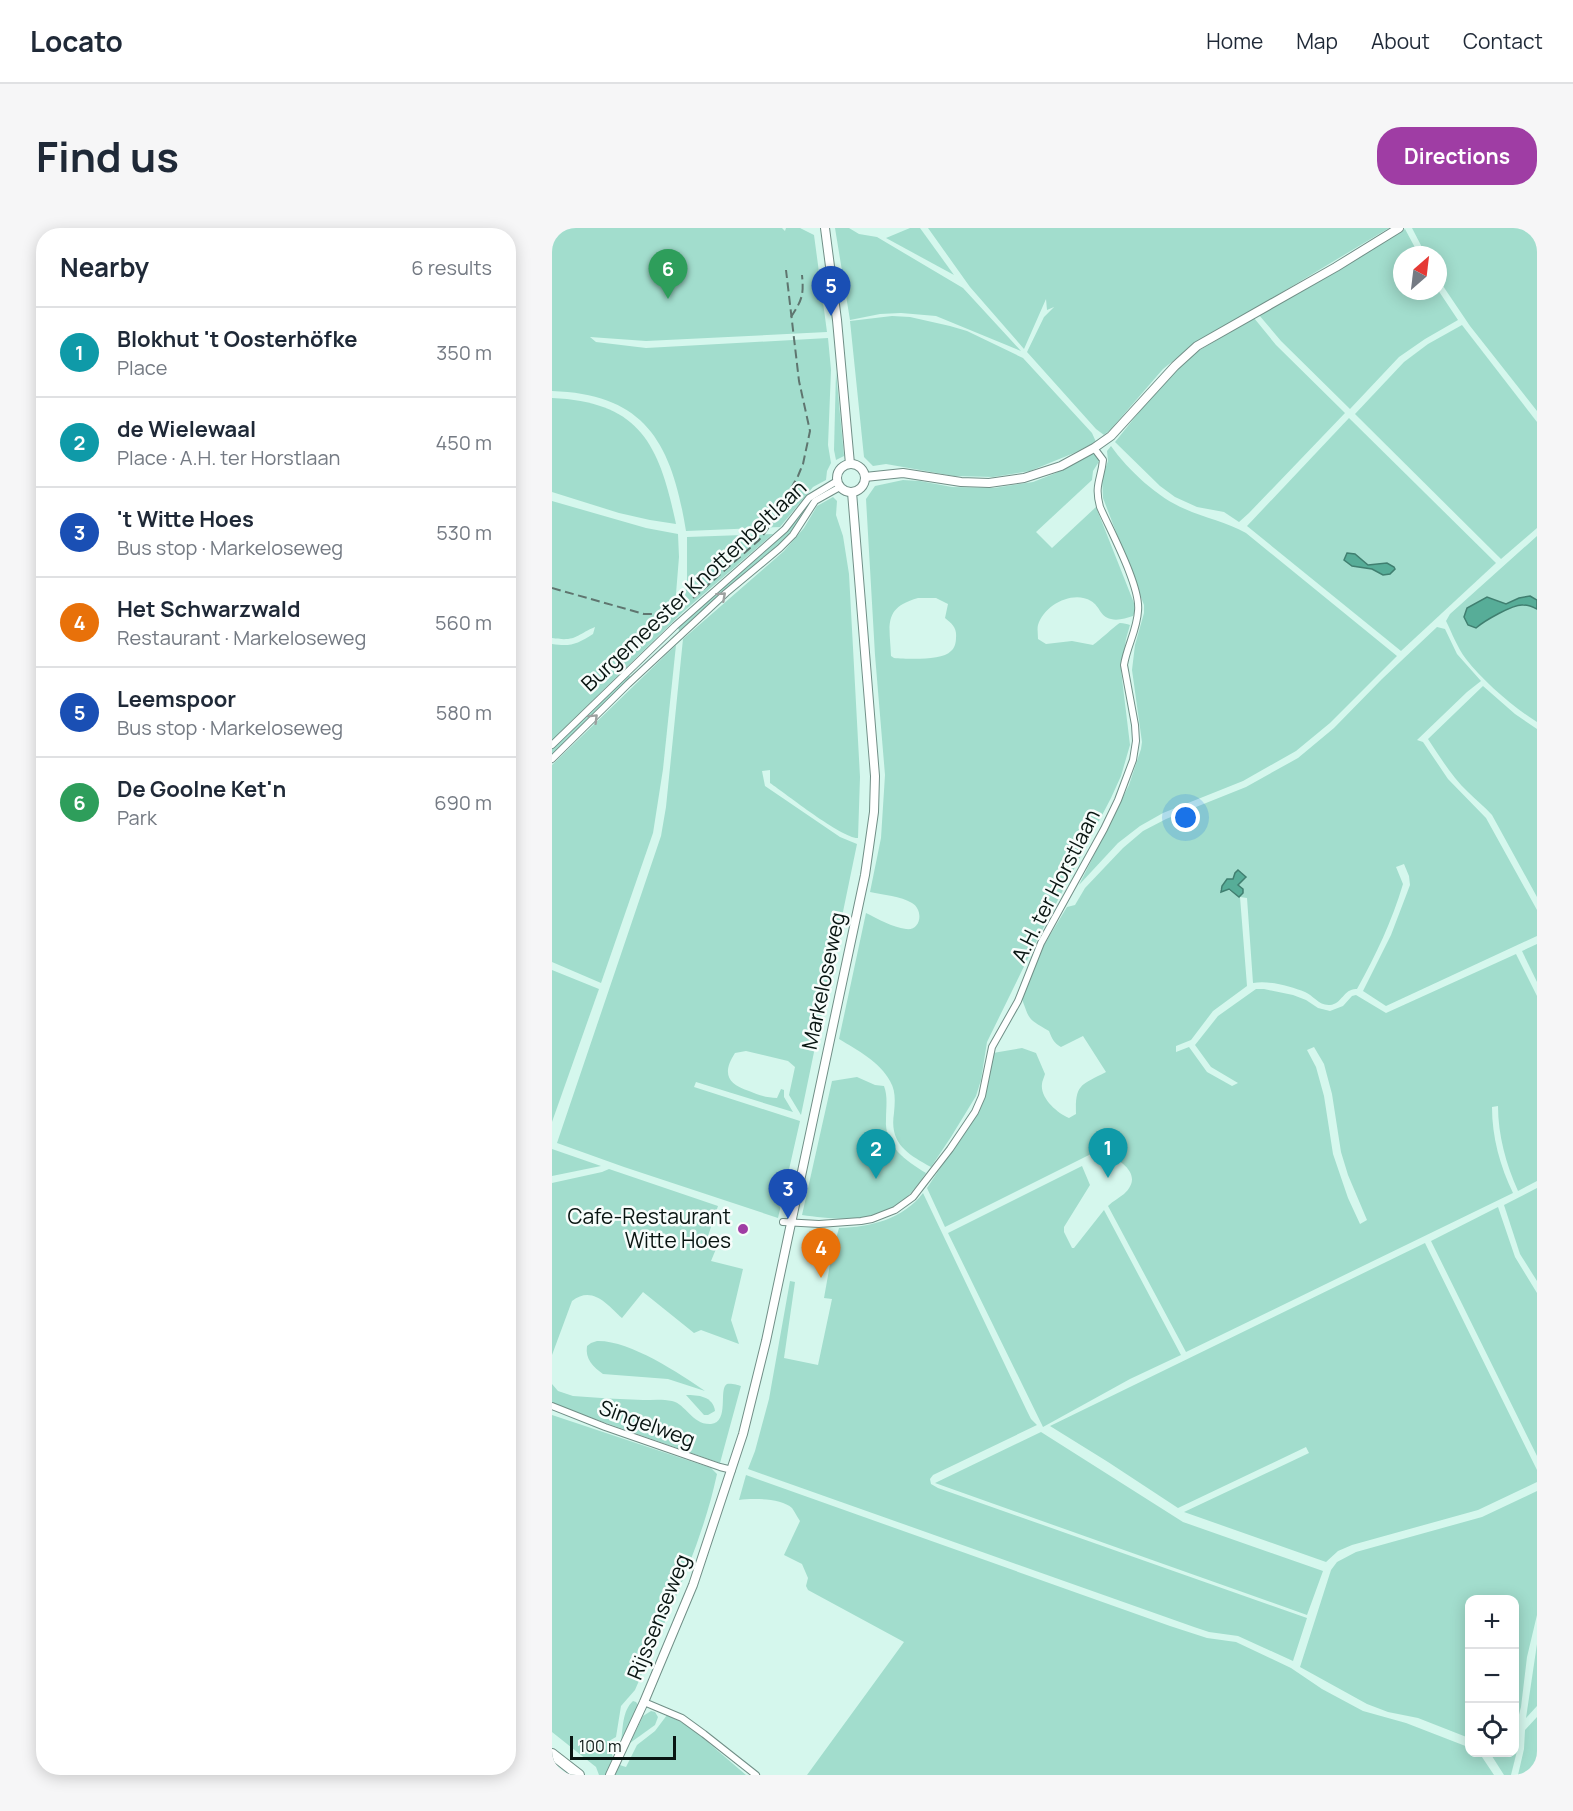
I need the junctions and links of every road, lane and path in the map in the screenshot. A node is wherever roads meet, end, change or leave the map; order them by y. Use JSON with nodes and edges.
{"nodes":[{"id":1,"x":825,"y":228,"type":"edge"},
{"id":2,"x":1399,"y":228,"type":"edge"},
{"id":3,"x":1094,"y":448,"type":"junction"},
{"id":4,"x":850,"y":464,"type":"junction"},
{"id":5,"x":865,"y":477,"type":"junction"},
{"id":6,"x":838,"y":484,"type":"junction"},
{"id":7,"x":852,"y":492,"type":"junction"},
{"id":8,"x":552,"y":745,"type":"edge"},
{"id":9,"x":552,"y":759,"type":"edge"},
{"id":10,"x":787,"y":1222,"type":"junction"},
{"id":11,"x":552,"y":1406,"type":"edge"},
{"id":12,"x":732,"y":1470,"type":"junction"},
{"id":13,"x":644,"y":1702,"type":"junction"},
{"id":14,"x":552,"y":1754,"type":"edge"},
{"id":15,"x":579,"y":1775,"type":"edge"},
{"id":16,"x":610,"y":1775,"type":"edge"},
{"id":17,"x":756,"y":1775,"type":"edge"}],
"edges":[{"from":1,"to":4,"type":"main road"},
{"from":2,"to":3,"type":"main road"},
{"from":3,"to":5,"type":"main road"},
{"from":3,"to":10,"type":"street","name":"A.H. ter Horstlaan"},
{"from":4,"to":5,"type":"main road"},
{"from":4,"to":6,"type":"main road"},
{"from":5,"to":7,"type":"main road"},
{"from":6,"to":7,"type":"main road"},
{"from":6,"to":8,"type":"street","name":"Burgemeester Knottenbeltlaan"},
{"from":9,"to":6,"type":"street","name":"Burgemeester Knottenbeltlaan","one_way":true},
{"from":7,"to":10,"type":"main road","name":"Markeloseweg"},
{"from":10,"to":12,"type":"main road","name":"Markeloseweg"},
{"from":11,"to":12,"type":"street","name":"Singelweg"},
{"from":12,"to":13,"type":"main road","name":"Rijssenseweg"},
{"from":13,"to":16,"type":"main road","name":"Rijssenseweg"},
{"from":13,"to":17,"type":"street"},
{"from":14,"to":15,"type":"highway"}]}
